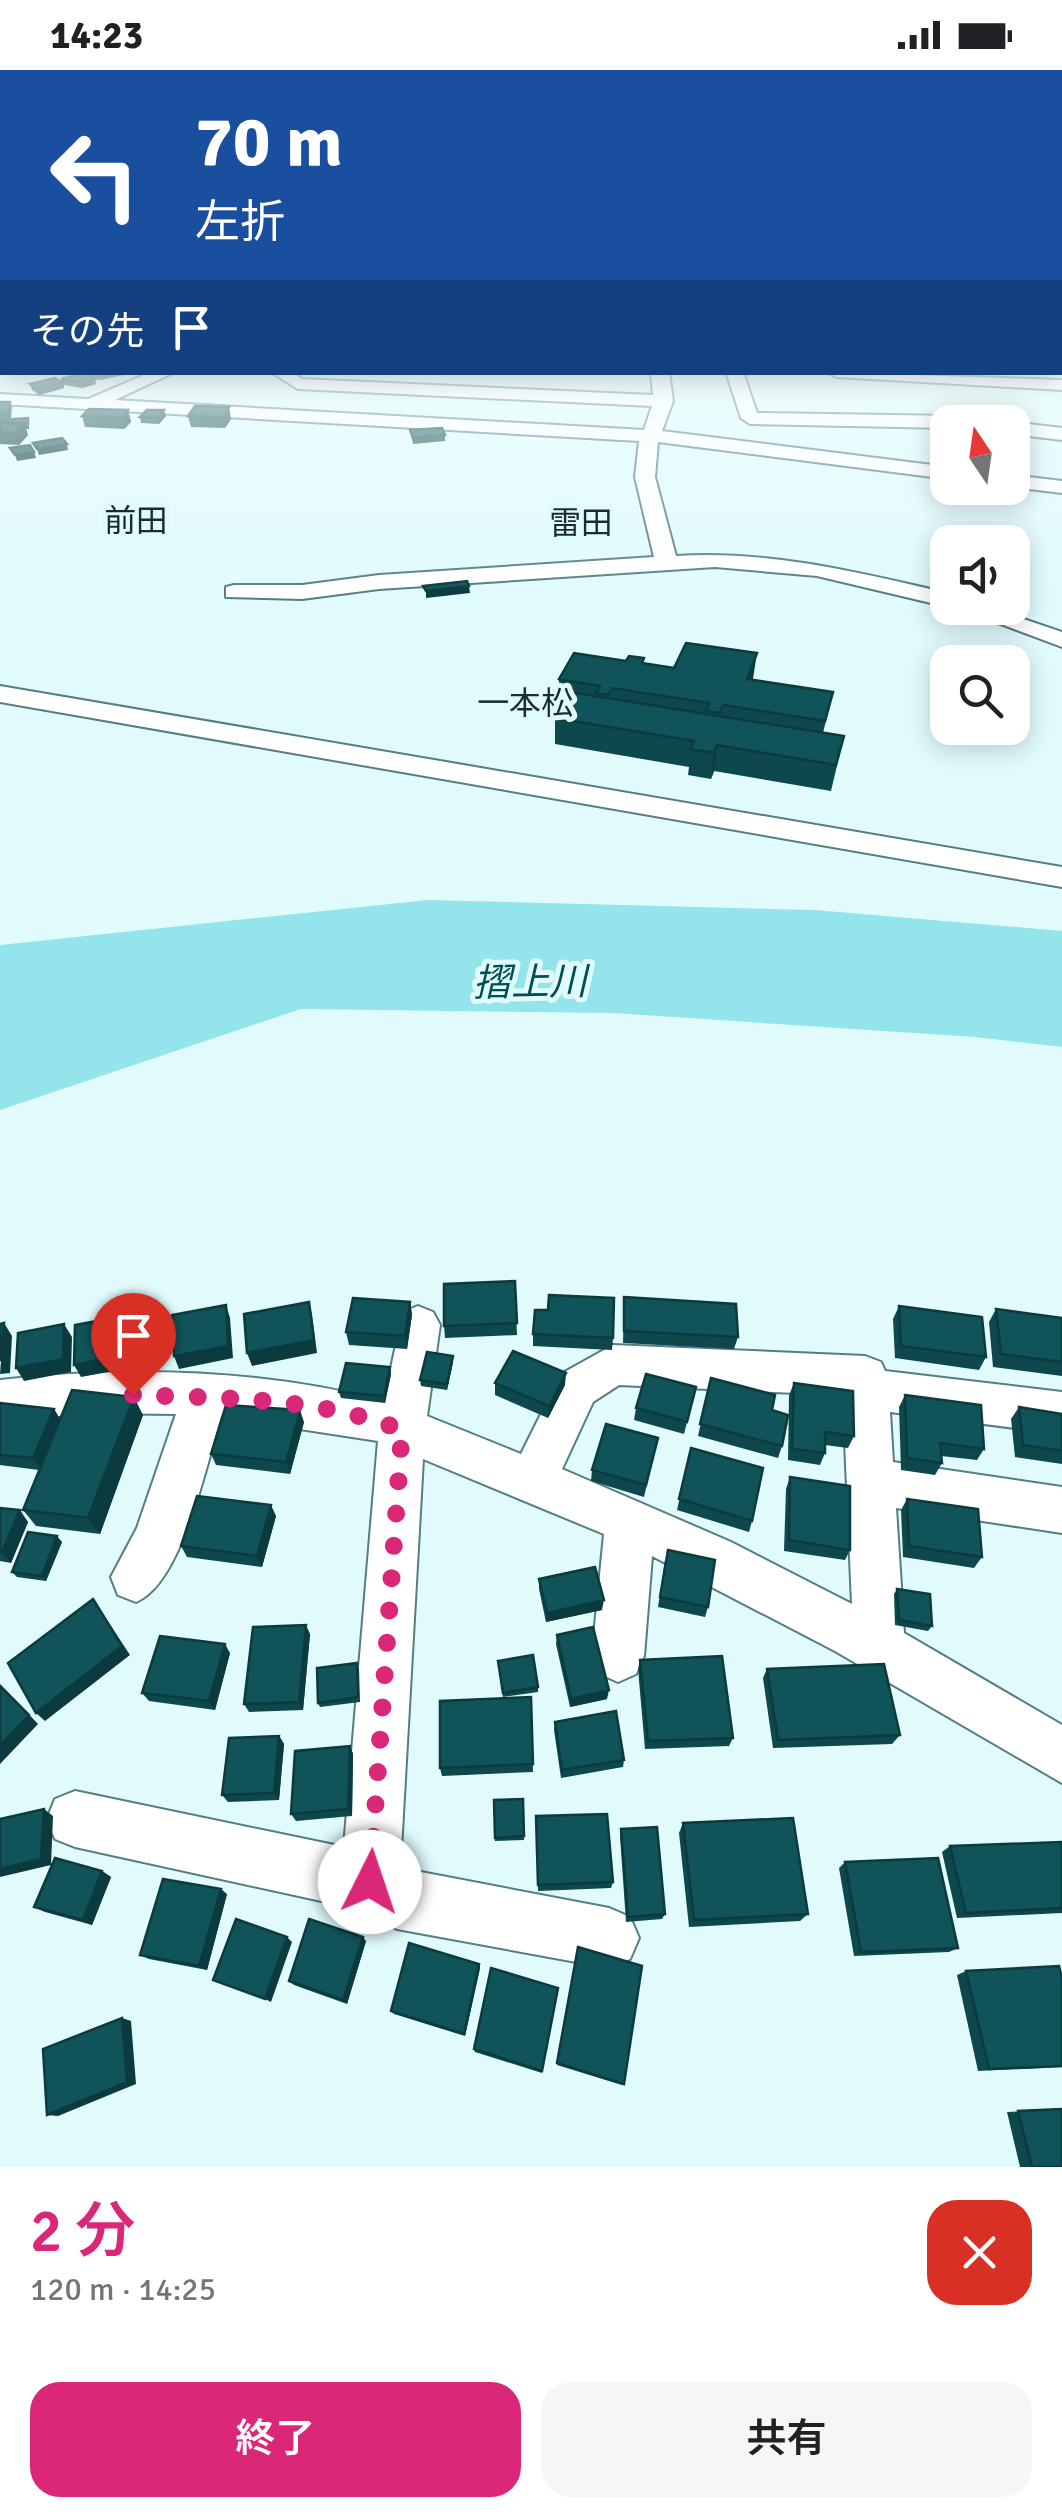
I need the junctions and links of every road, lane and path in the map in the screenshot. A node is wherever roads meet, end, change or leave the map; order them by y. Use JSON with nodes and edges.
{"nodes":[{"id":1,"x":0,"y":399,"type":"edge"},
{"id":2,"x":106,"y":399,"type":"edge"},
{"id":3,"x":618,"y":399,"type":"edge"},
{"id":4,"x":743,"y":399,"type":"edge"},
{"id":5,"x":664,"y":401,"type":"joint"},
{"id":6,"x":87,"y":407,"type":"junction"},
{"id":7,"x":930,"y":422,"type":"edge"},
{"id":8,"x":1030,"y":430,"type":"edge"},
{"id":9,"x":1062,"y":434,"type":"edge"},
{"id":10,"x":653,"y":436,"type":"junction"},
{"id":11,"x":930,"y":471,"type":"edge"},
{"id":12,"x":1030,"y":483,"type":"edge"},
{"id":13,"x":1062,"y":487,"type":"edge"},
{"id":14,"x":666,"y":562,"type":"junction"},
{"id":15,"x":234,"y":592,"type":"dead end"},
{"id":16,"x":930,"y":596,"type":"edge"},
{"id":17,"x":1019,"y":625,"type":"edge"},
{"id":18,"x":1062,"y":640,"type":"edge"},
{"id":19,"x":0,"y":694,"type":"edge"},
{"id":20,"x":1062,"y":877,"type":"edge"},
{"id":21,"x":418,"y":1325,"type":"dead end"},
{"id":22,"x":866,"y":1389,"type":"junction"},
{"id":23,"x":205,"y":1397,"type":"junction"},
{"id":24,"x":0,"y":1401,"type":"edge"},
{"id":25,"x":1062,"y":1413,"type":"edge"},
{"id":26,"x":402,"y":1430,"type":"junction"},
{"id":27,"x":533,"y":1480,"type":"junction"},
{"id":28,"x":871,"y":1482,"type":"junction"},
{"id":29,"x":1062,"y":1510,"type":"edge"},
{"id":30,"x":630,"y":1520,"type":"junction"},
{"id":31,"x":136,"y":1578,"type":"dead end"},
{"id":32,"x":880,"y":1644,"type":"junction"},
{"id":33,"x":618,"y":1656,"type":"dead end"},
{"id":34,"x":1062,"y":1756,"type":"edge"},
{"id":35,"x":75,"y":1818,"type":"dead end"},
{"id":36,"x":370,"y":1882,"type":"junction"},
{"id":37,"x":608,"y":1938,"type":"dead end"}],
"edges":[{"from":1,"to":6,"type":"street"},
{"from":2,"to":6,"type":"street"},
{"from":3,"to":5,"type":"street"},
{"from":4,"to":7,"type":"street"},
{"from":5,"to":10,"type":"street"},
{"from":6,"to":10,"type":"street"},
{"from":8,"to":9,"type":"street"},
{"from":10,"to":11,"type":"street"},
{"from":10,"to":14,"type":"street"},
{"from":12,"to":13,"type":"street"},
{"from":14,"to":15,"type":"street"},
{"from":14,"to":16,"type":"street"},
{"from":17,"to":18,"type":"street"},
{"from":19,"to":20,"type":"street"},
{"from":21,"to":26,"type":"street"},
{"from":22,"to":25,"type":"street"},
{"from":22,"to":27,"type":"street"},
{"from":22,"to":28,"type":"street"},
{"from":23,"to":24,"type":"street"},
{"from":23,"to":26,"type":"street"},
{"from":23,"to":31,"type":"street"},
{"from":26,"to":27,"type":"street"},
{"from":26,"to":36,"type":"street"},
{"from":27,"to":30,"type":"street"},
{"from":28,"to":29,"type":"street"},
{"from":28,"to":32,"type":"street"},
{"from":30,"to":32,"type":"street"},
{"from":30,"to":33,"type":"street"},
{"from":32,"to":34,"type":"street"},
{"from":35,"to":36,"type":"street"},
{"from":36,"to":37,"type":"street"}]}
